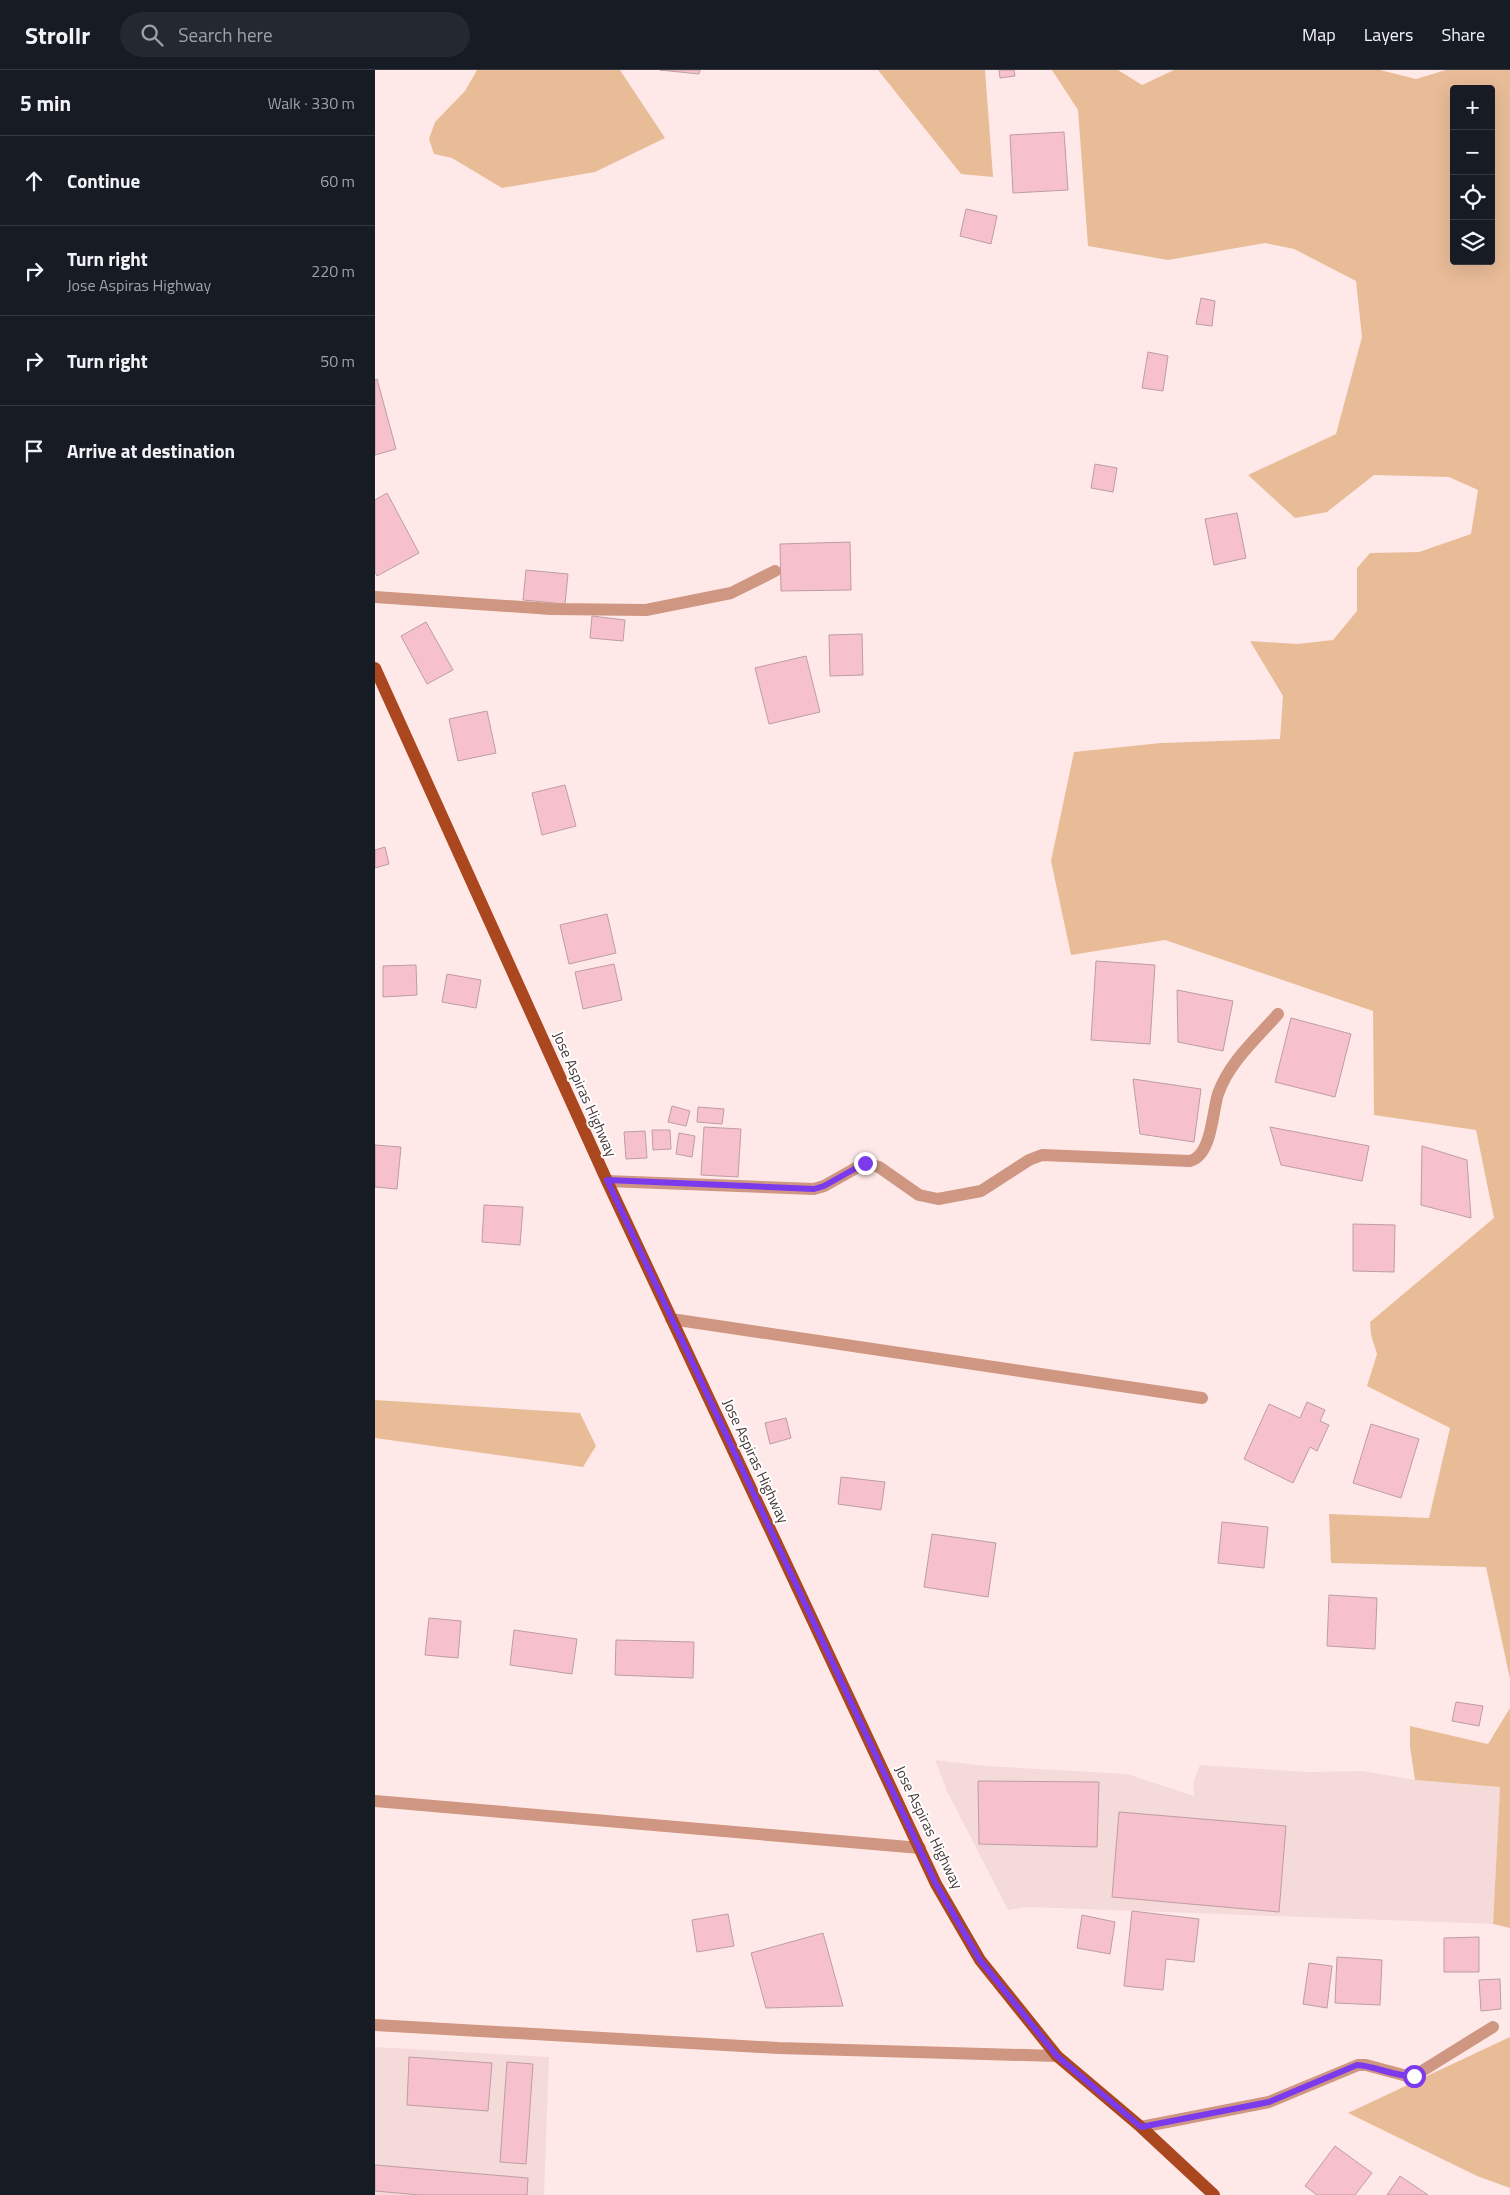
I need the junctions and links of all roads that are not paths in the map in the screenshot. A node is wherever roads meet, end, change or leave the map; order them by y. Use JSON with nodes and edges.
{"nodes":[{"id":1,"x":775,"y":571,"type":"dead end"},
{"id":2,"x":375,"y":597,"type":"edge"},
{"id":3,"x":375,"y":668,"type":"edge"},
{"id":4,"x":1278,"y":1014,"type":"dead end"},
{"id":5,"x":607,"y":1180,"type":"junction"},
{"id":6,"x":671,"y":1319,"type":"junction"},
{"id":7,"x":1202,"y":1398,"type":"dead end"},
{"id":8,"x":375,"y":1801,"type":"edge"},
{"id":9,"x":920,"y":1848,"type":"junction"},
{"id":10,"x":375,"y":2025,"type":"edge"},
{"id":11,"x":1493,"y":2027,"type":"dead end"},
{"id":12,"x":1057,"y":2056,"type":"junction"},
{"id":13,"x":1141,"y":2127,"type":"junction"},
{"id":14,"x":1214,"y":2195,"type":"edge"}],
"edges":[{"from":1,"to":2,"type":"street"},
{"from":3,"to":5,"type":"main road","name":"Jose Aspiras Highway"},
{"from":4,"to":5,"type":"street"},
{"from":5,"to":6,"type":"main road","name":"Jose Aspiras Highway"},
{"from":6,"to":7,"type":"street"},
{"from":6,"to":9,"type":"main road","name":"Jose Aspiras Highway"},
{"from":8,"to":9,"type":"street"},
{"from":9,"to":12,"type":"main road","name":"Jose Aspiras Highway"},
{"from":10,"to":12,"type":"street"},
{"from":11,"to":13,"type":"street"},
{"from":12,"to":13,"type":"main road","name":"Jose Aspiras Highway"},
{"from":13,"to":14,"type":"main road","name":"Jose Aspiras Highway"}]}
